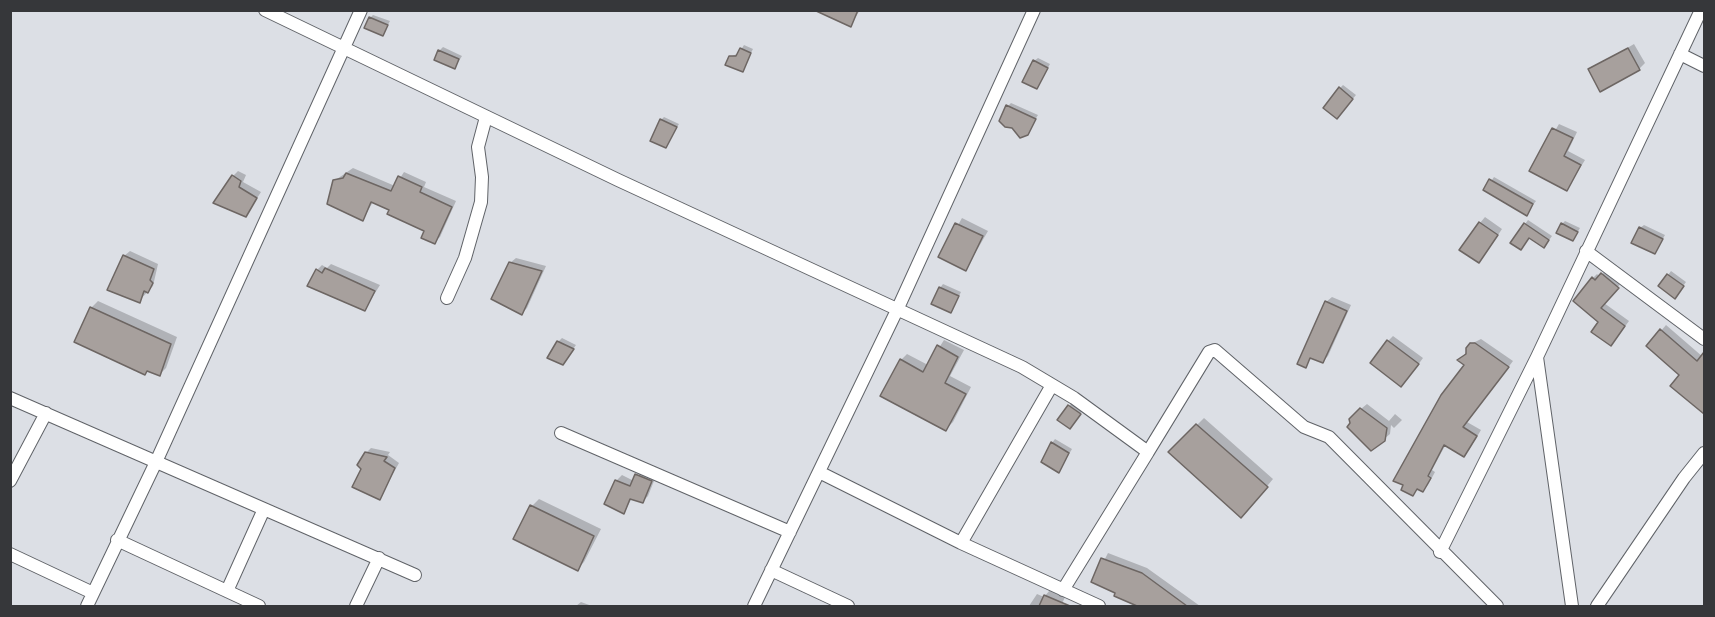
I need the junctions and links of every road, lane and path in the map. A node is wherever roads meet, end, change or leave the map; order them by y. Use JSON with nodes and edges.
{"nodes":[{"id":1,"x":265,"y":10,"type":"edge"},
{"id":2,"x":362,"y":10,"type":"edge"},
{"id":3,"x":1034,"y":10,"type":"edge"},
{"id":4,"x":1701,"y":10,"type":"edge"},
{"id":5,"x":343,"y":47,"type":"junction"},
{"id":6,"x":1680,"y":54,"type":"junction"},
{"id":7,"x":1704,"y":66,"type":"edge"},
{"id":8,"x":486,"y":117,"type":"junction"},
{"id":9,"x":1586,"y":251,"type":"junction"},
{"id":10,"x":447,"y":298,"type":"dead end"},
{"id":11,"x":898,"y":308,"type":"junction"},
{"id":12,"x":1704,"y":339,"type":"edge"},
{"id":13,"x":1537,"y":357,"type":"junction"},
{"id":14,"x":1052,"y":385,"type":"junction"},
{"id":15,"x":10,"y":398,"type":"edge"},
{"id":16,"x":46,"y":413,"type":"junction"},
{"id":17,"x":561,"y":433,"type":"dead end"},
{"id":18,"x":1148,"y":452,"type":"junction"},
{"id":19,"x":1704,"y":453,"type":"edge"},
{"id":20,"x":156,"y":462,"type":"junction"},
{"id":21,"x":819,"y":472,"type":"junction"},
{"id":22,"x":10,"y":481,"type":"edge"},
{"id":23,"x":264,"y":509,"type":"junction"},
{"id":24,"x":790,"y":532,"type":"junction"},
{"id":25,"x":117,"y":540,"type":"junction"},
{"id":26,"x":961,"y":543,"type":"junction"},
{"id":27,"x":1440,"y":552,"type":"junction"},
{"id":28,"x":10,"y":554,"type":"edge"},
{"id":29,"x":378,"y":558,"type":"junction"},
{"id":30,"x":771,"y":570,"type":"junction"},
{"id":31,"x":415,"y":575,"type":"dead end"},
{"id":32,"x":1063,"y":590,"type":"junction"},
{"id":33,"x":227,"y":591,"type":"junction"},
{"id":34,"x":93,"y":592,"type":"junction"},
{"id":35,"x":87,"y":606,"type":"edge"},
{"id":36,"x":259,"y":606,"type":"edge"},
{"id":37,"x":356,"y":606,"type":"edge"},
{"id":38,"x":754,"y":606,"type":"edge"},
{"id":39,"x":848,"y":606,"type":"edge"},
{"id":40,"x":1099,"y":606,"type":"edge"},
{"id":41,"x":1497,"y":606,"type":"edge"},
{"id":42,"x":1572,"y":606,"type":"edge"},
{"id":43,"x":1597,"y":606,"type":"edge"}],
"edges":[{"from":1,"to":5,"type":"street"},
{"from":2,"to":5,"type":"street"},
{"from":3,"to":11,"type":"street"},
{"from":4,"to":6,"type":"street"},
{"from":5,"to":8,"type":"street"},
{"from":5,"to":20,"type":"street"},
{"from":6,"to":7,"type":"street"},
{"from":6,"to":9,"type":"street"},
{"from":8,"to":10,"type":"street"},
{"from":8,"to":11,"type":"street"},
{"from":9,"to":12,"type":"street"},
{"from":9,"to":13,"type":"street"},
{"from":11,"to":14,"type":"street"},
{"from":11,"to":21,"type":"street"},
{"from":13,"to":27,"type":"street"},
{"from":13,"to":42,"type":"street"},
{"from":14,"to":18,"type":"street"},
{"from":14,"to":26,"type":"street"},
{"from":15,"to":16,"type":"street"},
{"from":16,"to":20,"type":"street"},
{"from":16,"to":22,"type":"street"},
{"from":17,"to":24,"type":"street"},
{"from":18,"to":27,"type":"street"},
{"from":18,"to":32,"type":"street"},
{"from":19,"to":43,"type":"street"},
{"from":20,"to":23,"type":"street"},
{"from":20,"to":25,"type":"street"},
{"from":21,"to":24,"type":"street"},
{"from":21,"to":26,"type":"street"},
{"from":23,"to":29,"type":"street"},
{"from":23,"to":33,"type":"street"},
{"from":24,"to":30,"type":"street"},
{"from":25,"to":33,"type":"street"},
{"from":25,"to":34,"type":"street"},
{"from":26,"to":32,"type":"street"},
{"from":27,"to":41,"type":"street"},
{"from":28,"to":34,"type":"street"},
{"from":29,"to":31,"type":"street"},
{"from":29,"to":37,"type":"street"},
{"from":30,"to":38,"type":"street"},
{"from":30,"to":39,"type":"street"},
{"from":32,"to":40,"type":"street"},
{"from":33,"to":36,"type":"street"},
{"from":34,"to":35,"type":"street"}]}
